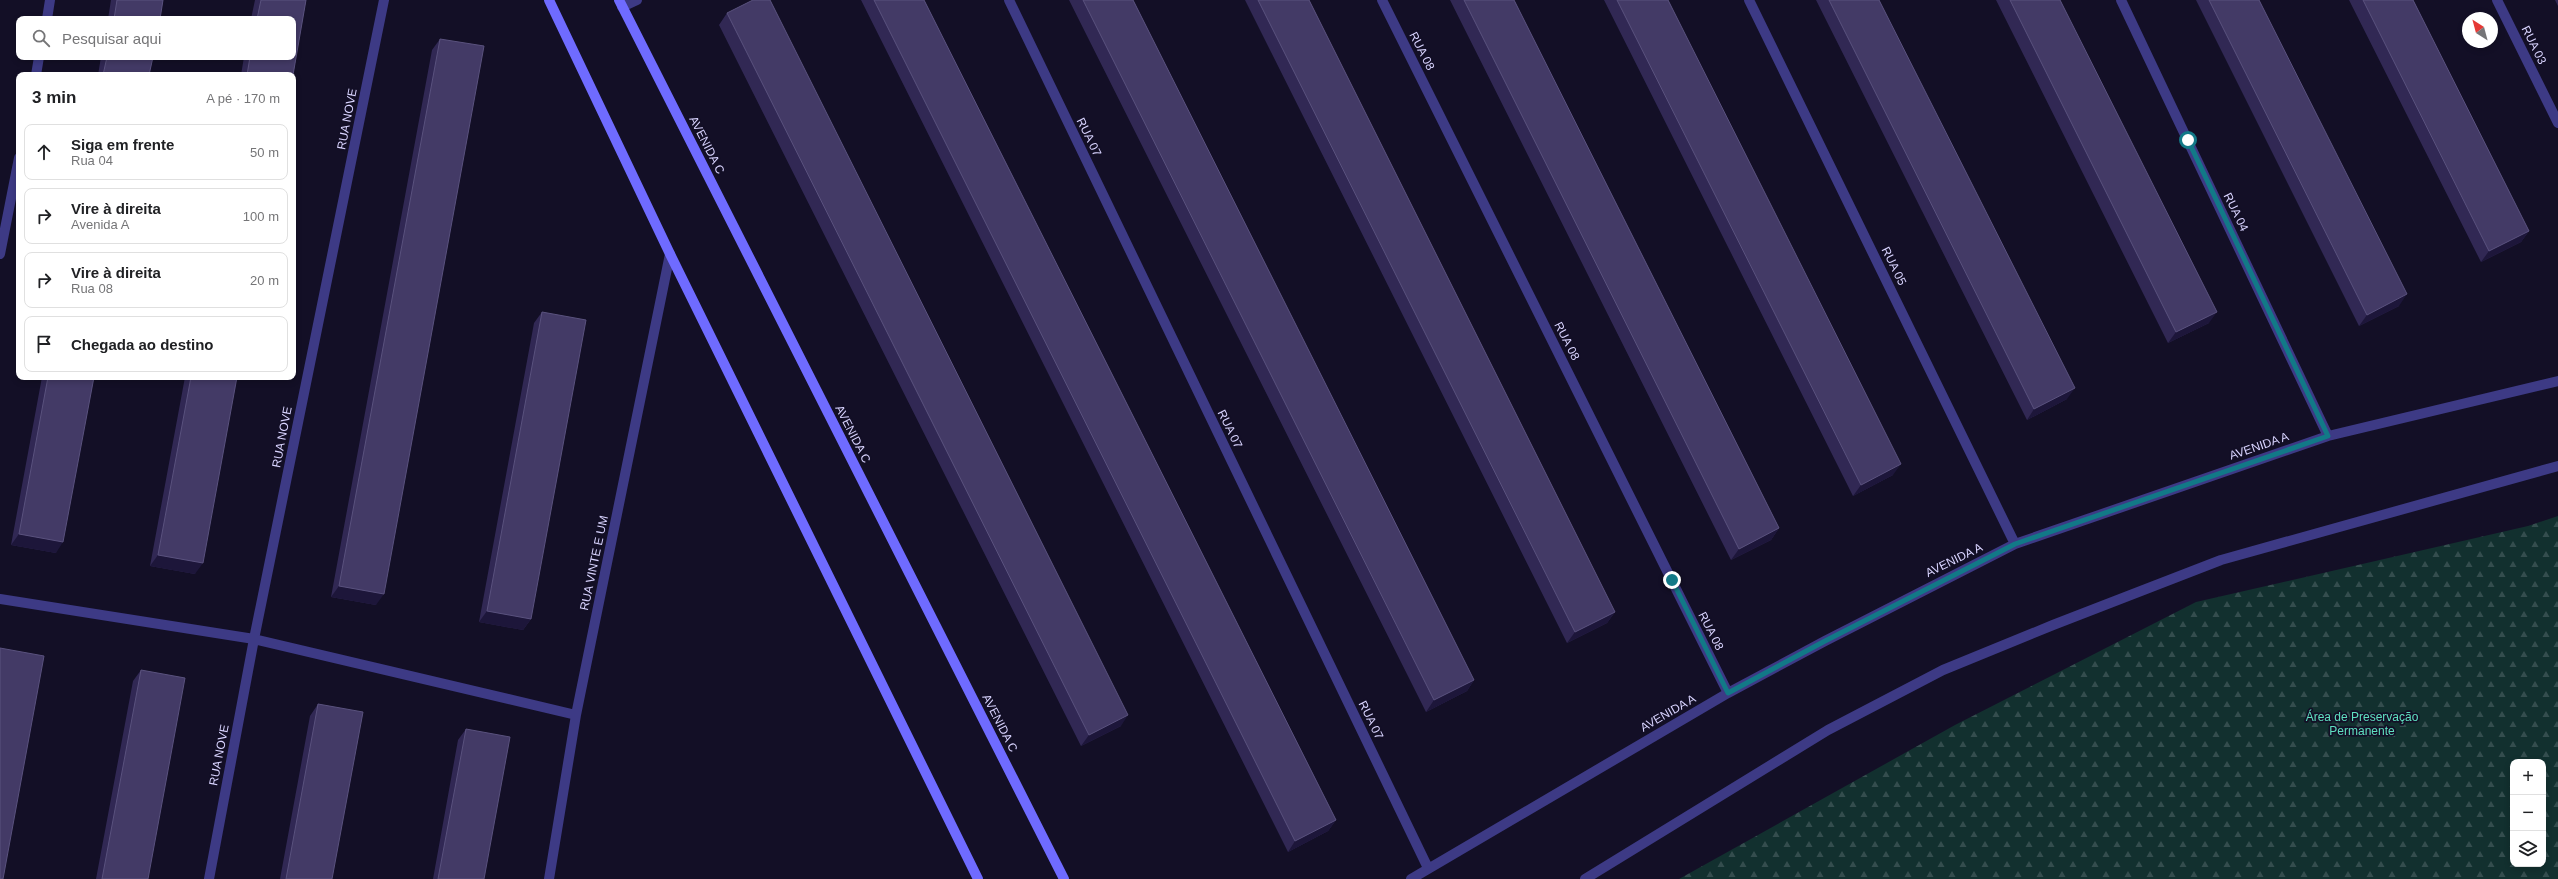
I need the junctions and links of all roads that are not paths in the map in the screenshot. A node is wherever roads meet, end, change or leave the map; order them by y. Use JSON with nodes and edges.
{"nodes":[{"id":1,"x":50,"y":0,"type":"edge"},
{"id":2,"x":384,"y":0,"type":"edge"},
{"id":3,"x":549,"y":0,"type":"edge"},
{"id":4,"x":637,"y":0,"type":"edge"},
{"id":5,"x":1009,"y":0,"type":"edge"},
{"id":6,"x":1382,"y":0,"type":"edge"},
{"id":7,"x":1749,"y":0,"type":"edge"},
{"id":8,"x":2121,"y":0,"type":"edge"},
{"id":9,"x":2497,"y":0,"type":"edge"},
{"id":10,"x":621,"y":4,"type":"edge"},
{"id":11,"x":47,"y":16,"type":"edge"},
{"id":12,"x":38,"y":60,"type":"edge"},
{"id":13,"x":36,"y":72,"type":"edge"},
{"id":14,"x":2558,"y":123,"type":"edge"},
{"id":15,"x":16,"y":173,"type":"edge"},
{"id":16,"x":0,"y":254,"type":"edge"},
{"id":17,"x":670,"y":254,"type":"junction"},
{"id":18,"x":2558,"y":381,"type":"edge"},
{"id":19,"x":2328,"y":436,"type":"junction"},
{"id":20,"x":2558,"y":466,"type":"edge"},
{"id":21,"x":2015,"y":544,"type":"junction"},
{"id":22,"x":0,"y":599,"type":"edge"},
{"id":23,"x":254,"y":639,"type":"junction"},
{"id":24,"x":1728,"y":693,"type":"junction"},
{"id":25,"x":576,"y":715,"type":"junction"},
{"id":26,"x":1428,"y":868,"type":"junction"},
{"id":27,"x":209,"y":879,"type":"edge"},
{"id":28,"x":549,"y":879,"type":"edge"},
{"id":29,"x":978,"y":879,"type":"edge"},
{"id":30,"x":1064,"y":879,"type":"edge"},
{"id":31,"x":1411,"y":879,"type":"edge"},
{"id":32,"x":1585,"y":879,"type":"edge"}],
"edges":[{"from":1,"to":11,"type":"street"},
{"from":2,"to":23,"type":"street","name":"RUA NOVE"},
{"from":3,"to":17,"type":"street"},
{"from":4,"to":10,"type":"street"},
{"from":5,"to":26,"type":"street","name":"RUA 07"},
{"from":6,"to":24,"type":"street","name":"RUA 08"},
{"from":7,"to":21,"type":"street","name":"RUA 05"},
{"from":8,"to":19,"type":"street","name":"RUA 04"},
{"from":9,"to":14,"type":"street","name":"RUA 03"},
{"from":10,"to":30,"type":"street","name":"AVENIDA C"},
{"from":12,"to":13,"type":"street"},
{"from":15,"to":16,"type":"street"},
{"from":17,"to":25,"type":"street","name":"RUA VINTE E UM"},
{"from":17,"to":29,"type":"street"},
{"from":18,"to":19,"type":"street","name":"AVENIDA A"},
{"from":19,"to":21,"type":"street","name":"AVENIDA A"},
{"from":20,"to":32,"type":"street"},
{"from":21,"to":24,"type":"street","name":"AVENIDA A"},
{"from":22,"to":23,"type":"street"},
{"from":23,"to":25,"type":"street"},
{"from":23,"to":27,"type":"street","name":"RUA NOVE"},
{"from":24,"to":26,"type":"street","name":"AVENIDA A"},
{"from":25,"to":28,"type":"street","name":"RUA VINTE E UM"},
{"from":26,"to":31,"type":"street","name":"AVENIDA A"}]}
